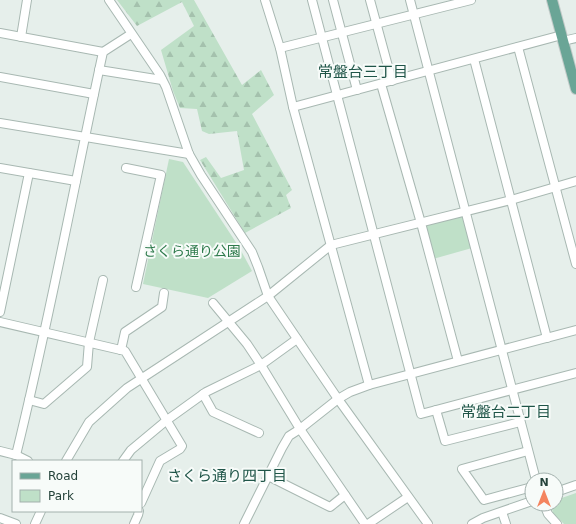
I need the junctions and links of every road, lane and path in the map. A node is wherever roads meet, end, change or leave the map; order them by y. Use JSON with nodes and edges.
{"nodes":[{"id":1,"x":27,"y":0,"type":"edge"},
{"id":2,"x":108,"y":0,"type":"edge"},
{"id":3,"x":112,"y":0,"type":"edge"},
{"id":4,"x":265,"y":0,"type":"edge"},
{"id":5,"x":312,"y":0,"type":"edge"},
{"id":6,"x":332,"y":0,"type":"edge"},
{"id":7,"x":370,"y":0,"type":"edge"},
{"id":8,"x":410,"y":0,"type":"edge"},
{"id":9,"x":471,"y":0,"type":"edge"},
{"id":10,"x":552,"y":0,"type":"edge"},
{"id":11,"x":414,"y":15,"type":"junction"},
{"id":12,"x":376,"y":24,"type":"junction"},
{"id":13,"x":0,"y":33,"type":"edge"},
{"id":14,"x":341,"y":33,"type":"junction"},
{"id":15,"x":131,"y":34,"type":"junction"},
{"id":16,"x":21,"y":37,"type":"junction"},
{"id":17,"x":322,"y":38,"type":"junction"},
{"id":18,"x":562,"y":38,"type":"junction"},
{"id":19,"x":576,"y":38,"type":"edge"},
{"id":20,"x":518,"y":47,"type":"junction"},
{"id":21,"x":280,"y":48,"type":"junction"},
{"id":22,"x":103,"y":52,"type":"junction"},
{"id":23,"x":474,"y":59,"type":"junction"},
{"id":24,"x":99,"y":70,"type":"junction"},
{"id":25,"x":428,"y":70,"type":"junction"},
{"id":26,"x":0,"y":77,"type":"edge"},
{"id":27,"x":162,"y":80,"type":"junction"},
{"id":28,"x":392,"y":81,"type":"junction"},
{"id":29,"x":381,"y":84,"type":"junction"},
{"id":30,"x":576,"y":89,"type":"edge"},
{"id":31,"x":357,"y":90,"type":"junction"},
{"id":32,"x":94,"y":94,"type":"junction"},
{"id":33,"x":338,"y":95,"type":"junction"},
{"id":34,"x":293,"y":107,"type":"junction"},
{"id":35,"x":0,"y":123,"type":"edge"},
{"id":36,"x":85,"y":137,"type":"junction"},
{"id":37,"x":189,"y":154,"type":"junction"},
{"id":38,"x":0,"y":168,"type":"edge"},
{"id":39,"x":126,"y":168,"type":"dead end"},
{"id":40,"x":29,"y":173,"type":"junction"},
{"id":41,"x":76,"y":181,"type":"junction"},
{"id":42,"x":576,"y":181,"type":"edge"},
{"id":43,"x":555,"y":186,"type":"junction"},
{"id":44,"x":511,"y":200,"type":"junction"},
{"id":45,"x":465,"y":211,"type":"junction"},
{"id":46,"x":421,"y":223,"type":"junction"},
{"id":47,"x":375,"y":234,"type":"junction"},
{"id":48,"x":331,"y":245,"type":"junction"},
{"id":49,"x":576,"y":264,"type":"edge"},
{"id":50,"x":103,"y":280,"type":"dead end"},
{"id":51,"x":136,"y":287,"type":"dead end"},
{"id":52,"x":164,"y":293,"type":"dead end"},
{"id":53,"x":268,"y":296,"type":"junction"},
{"id":54,"x":213,"y":303,"type":"dead end"},
{"id":55,"x":0,"y":312,"type":"edge"},
{"id":56,"x":0,"y":322,"type":"edge"},
{"id":57,"x":228,"y":322,"type":"junction"},
{"id":58,"x":576,"y":330,"type":"edge"},
{"id":59,"x":44,"y":332,"type":"junction"},
{"id":60,"x":547,"y":338,"type":"junction"},
{"id":61,"x":297,"y":339,"type":"junction"},
{"id":62,"x":89,"y":342,"type":"junction"},
{"id":63,"x":122,"y":350,"type":"junction"},
{"id":64,"x":502,"y":350,"type":"junction"},
{"id":65,"x":458,"y":361,"type":"junction"},
{"id":66,"x":262,"y":364,"type":"junction"},
{"id":67,"x":576,"y":373,"type":"edge"},
{"id":68,"x":412,"y":374,"type":"junction"},
{"id":69,"x":142,"y":378,"type":"junction"},
{"id":70,"x":369,"y":385,"type":"junction"},
{"id":71,"x":512,"y":391,"type":"junction"},
{"id":72,"x":203,"y":394,"type":"junction"},
{"id":73,"x":338,"y":398,"type":"junction"},
{"id":74,"x":30,"y":400,"type":"junction"},
{"id":75,"x":436,"y":410,"type":"junction"},
{"id":76,"x":166,"y":420,"type":"junction"},
{"id":77,"x":520,"y":422,"type":"junction"},
{"id":78,"x":300,"y":429,"type":"junction"},
{"id":79,"x":259,"y":433,"type":"dead end"},
{"id":80,"x":0,"y":451,"type":"edge"},
{"id":81,"x":528,"y":451,"type":"junction"},
{"id":82,"x":16,"y":456,"type":"junction"},
{"id":83,"x":26,"y":460,"type":"edge"},
{"id":84,"x":67,"y":460,"type":"edge"},
{"id":85,"x":124,"y":460,"type":"edge"},
{"id":86,"x":534,"y":472,"type":"edge"},
{"id":87,"x":268,"y":476,"type":"junction"},
{"id":88,"x":576,"y":485,"type":"edge"},
{"id":89,"x":524,"y":489,"type":"edge"},
{"id":90,"x":564,"y":489,"type":"edge"},
{"id":91,"x":345,"y":495,"type":"junction"},
{"id":92,"x":408,"y":497,"type":"junction"},
{"id":93,"x":142,"y":500,"type":"edge"},
{"id":94,"x":524,"y":504,"type":"edge"},
{"id":95,"x":41,"y":512,"type":"edge"},
{"id":96,"x":139,"y":512,"type":"edge"},
{"id":97,"x":502,"y":512,"type":"junction"},
{"id":98,"x":547,"y":512,"type":"edge"},
{"id":99,"x":0,"y":518,"type":"edge"},
{"id":100,"x":16,"y":524,"type":"edge"},
{"id":101,"x":35,"y":524,"type":"edge"},
{"id":102,"x":134,"y":524,"type":"edge"},
{"id":103,"x":244,"y":524,"type":"edge"},
{"id":104,"x":365,"y":524,"type":"edge"},
{"id":105,"x":368,"y":524,"type":"edge"},
{"id":106,"x":428,"y":524,"type":"edge"},
{"id":107,"x":472,"y":524,"type":"edge"},
{"id":108,"x":506,"y":524,"type":"edge"},
{"id":109,"x":557,"y":524,"type":"edge"}],
"edges":[{"from":1,"to":16,"type":"street"},
{"from":2,"to":3,"type":"street"},
{"from":2,"to":15,"type":"street"},
{"from":4,"to":21,"type":"street"},
{"from":5,"to":17,"type":"street"},
{"from":6,"to":14,"type":"street"},
{"from":7,"to":12,"type":"street"},
{"from":8,"to":11,"type":"street"},
{"from":9,"to":11,"type":"street"},
{"from":10,"to":18,"type":"main road"},
{"from":11,"to":12,"type":"street"},
{"from":11,"to":25,"type":"street"},
{"from":12,"to":14,"type":"street"},
{"from":12,"to":28,"type":"street"},
{"from":13,"to":16,"type":"street"},
{"from":14,"to":17,"type":"street"},
{"from":14,"to":31,"type":"street"},
{"from":15,"to":22,"type":"street"},
{"from":15,"to":27,"type":"street"},
{"from":16,"to":22,"type":"street"},
{"from":17,"to":21,"type":"street"},
{"from":17,"to":33,"type":"street"},
{"from":18,"to":19,"type":"street"},
{"from":18,"to":20,"type":"street"},
{"from":18,"to":30,"type":"main road"},
{"from":20,"to":23,"type":"street"},
{"from":20,"to":43,"type":"street"},
{"from":21,"to":34,"type":"street"},
{"from":22,"to":24,"type":"street"},
{"from":23,"to":25,"type":"street"},
{"from":23,"to":44,"type":"street"},
{"from":24,"to":27,"type":"street"},
{"from":24,"to":32,"type":"street"},
{"from":25,"to":28,"type":"street"},
{"from":25,"to":45,"type":"street"},
{"from":26,"to":32,"type":"street"},
{"from":27,"to":37,"type":"street"},
{"from":28,"to":29,"type":"street"},
{"from":29,"to":31,"type":"street"},
{"from":29,"to":46,"type":"street"},
{"from":31,"to":33,"type":"street"},
{"from":32,"to":36,"type":"street"},
{"from":33,"to":34,"type":"street"},
{"from":33,"to":47,"type":"street"},
{"from":34,"to":48,"type":"street"},
{"from":35,"to":36,"type":"street"},
{"from":36,"to":37,"type":"street"},
{"from":36,"to":41,"type":"street"},
{"from":37,"to":53,"type":"street"},
{"from":38,"to":40,"type":"street"},
{"from":39,"to":51,"type":"street"},
{"from":40,"to":41,"type":"street"},
{"from":40,"to":55,"type":"street"},
{"from":41,"to":59,"type":"street"},
{"from":42,"to":43,"type":"street"},
{"from":43,"to":44,"type":"street"},
{"from":43,"to":49,"type":"street"},
{"from":44,"to":45,"type":"street"},
{"from":44,"to":60,"type":"street"},
{"from":45,"to":46,"type":"street"},
{"from":45,"to":64,"type":"street"},
{"from":46,"to":47,"type":"street"},
{"from":46,"to":65,"type":"street"},
{"from":47,"to":48,"type":"street"},
{"from":47,"to":68,"type":"street"},
{"from":48,"to":53,"type":"street"},
{"from":48,"to":70,"type":"street"},
{"from":50,"to":62,"type":"street"},
{"from":52,"to":63,"type":"street"},
{"from":53,"to":57,"type":"street"},
{"from":53,"to":61,"type":"street"},
{"from":54,"to":57,"type":"street"},
{"from":56,"to":59,"type":"street"},
{"from":57,"to":66,"type":"street"},
{"from":57,"to":69,"type":"street"},
{"from":58,"to":60,"type":"street"},
{"from":59,"to":62,"type":"street"},
{"from":59,"to":74,"type":"street"},
{"from":60,"to":64,"type":"street"},
{"from":61,"to":66,"type":"street"},
{"from":61,"to":73,"type":"street"},
{"from":62,"to":63,"type":"street"},
{"from":62,"to":74,"type":"street"},
{"from":63,"to":69,"type":"street"},
{"from":64,"to":65,"type":"street"},
{"from":64,"to":71,"type":"street"},
{"from":65,"to":68,"type":"street"},
{"from":66,"to":72,"type":"street"},
{"from":66,"to":78,"type":"street"},
{"from":67,"to":71,"type":"street"},
{"from":68,"to":70,"type":"street"},
{"from":68,"to":75,"type":"street"},
{"from":69,"to":76,"type":"street"},
{"from":69,"to":84,"type":"street"},
{"from":70,"to":73,"type":"street"},
{"from":71,"to":75,"type":"street"},
{"from":71,"to":77,"type":"street"},
{"from":72,"to":76,"type":"street"},
{"from":72,"to":79,"type":"street"},
{"from":73,"to":78,"type":"street"},
{"from":73,"to":92,"type":"street"},
{"from":74,"to":82,"type":"street"},
{"from":75,"to":77,"type":"street"},
{"from":76,"to":85,"type":"street"},
{"from":76,"to":93,"type":"street"},
{"from":77,"to":81,"type":"street"},
{"from":78,"to":87,"type":"street"},
{"from":78,"to":91,"type":"street"},
{"from":80,"to":82,"type":"street"},
{"from":81,"to":86,"type":"street"},
{"from":81,"to":89,"type":"street"},
{"from":82,"to":83,"type":"street"},
{"from":87,"to":91,"type":"street"},
{"from":87,"to":103,"type":"street"},
{"from":88,"to":90,"type":"street"},
{"from":91,"to":104,"type":"street"},
{"from":92,"to":105,"type":"street"},
{"from":92,"to":106,"type":"street"},
{"from":94,"to":97,"type":"street"},
{"from":95,"to":101,"type":"street"},
{"from":96,"to":102,"type":"street"},
{"from":97,"to":107,"type":"street"},
{"from":97,"to":108,"type":"street"},
{"from":98,"to":109,"type":"street"},
{"from":99,"to":100,"type":"street"}]}
